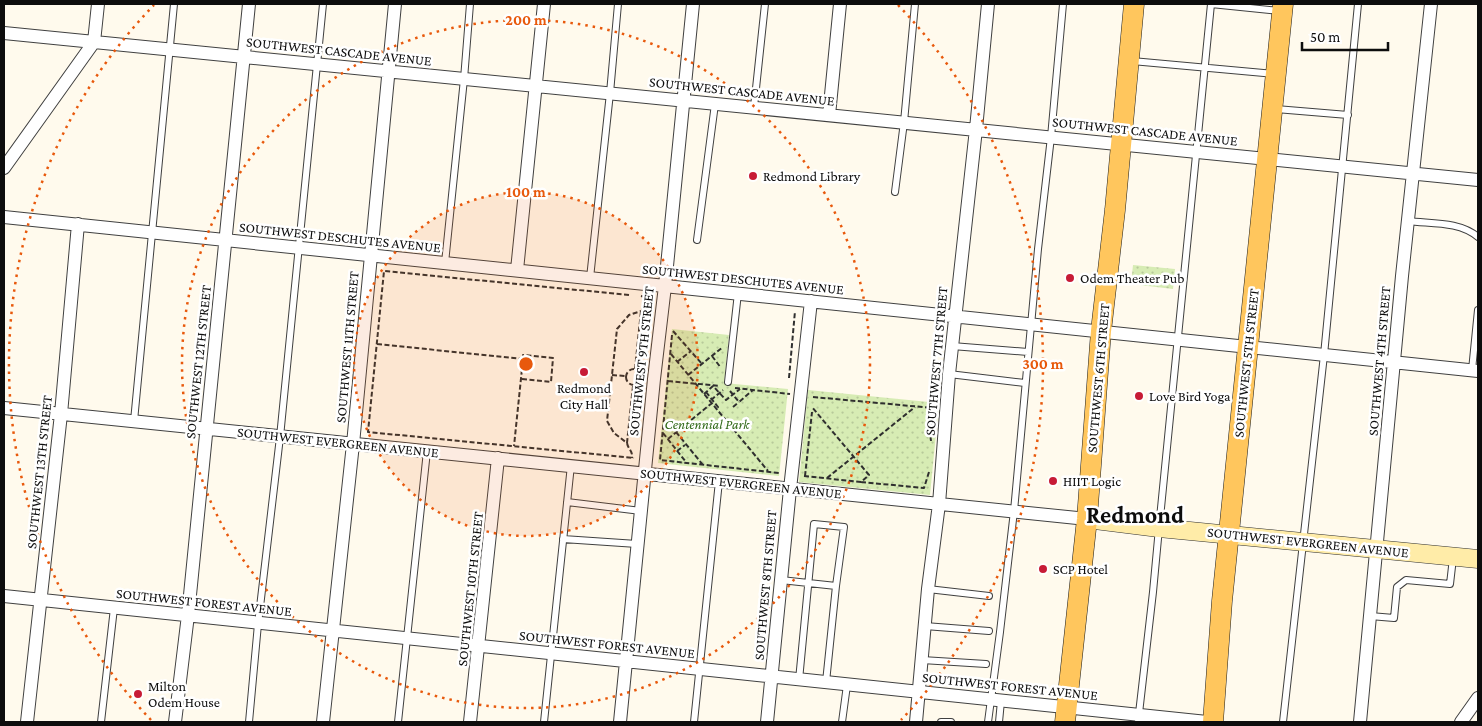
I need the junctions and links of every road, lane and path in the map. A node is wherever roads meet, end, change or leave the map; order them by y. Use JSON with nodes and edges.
{"nodes":[{"id":1,"x":98,"y":4,"type":"edge"},
{"id":2,"x":174,"y":4,"type":"edge"},
{"id":3,"x":249,"y":4,"type":"edge"},
{"id":4,"x":323,"y":4,"type":"edge"},
{"id":5,"x":395,"y":4,"type":"edge"},
{"id":6,"x":470,"y":4,"type":"edge"},
{"id":7,"x":544,"y":4,"type":"edge"},
{"id":8,"x":618,"y":4,"type":"edge"},
{"id":9,"x":693,"y":4,"type":"edge"},
{"id":10,"x":766,"y":4,"type":"edge"},
{"id":11,"x":840,"y":4,"type":"edge"},
{"id":12,"x":915,"y":4,"type":"edge"},
{"id":13,"x":988,"y":4,"type":"edge"},
{"id":14,"x":1064,"y":4,"type":"edge"},
{"id":15,"x":1134,"y":4,"type":"edge"},
{"id":16,"x":1211,"y":4,"type":"edge"},
{"id":17,"x":1358,"y":4,"type":"edge"},
{"id":18,"x":1431,"y":4,"type":"edge"},
{"id":19,"x":1282,"y":7,"type":"edge"},
{"id":20,"x":4,"y":33,"type":"edge"},
{"id":21,"x":94,"y":42,"type":"junction"},
{"id":22,"x":170,"y":49,"type":"junction"},
{"id":23,"x":245,"y":57,"type":"junction"},
{"id":24,"x":1129,"y":61,"type":"junction"},
{"id":25,"x":318,"y":64,"type":"junction"},
{"id":26,"x":1205,"y":69,"type":"junction"},
{"id":27,"x":389,"y":71,"type":"junction"},
{"id":28,"x":1275,"y":74,"type":"junction"},
{"id":29,"x":464,"y":78,"type":"junction"},
{"id":30,"x":536,"y":86,"type":"junction"},
{"id":31,"x":610,"y":93,"type":"junction"},
{"id":32,"x":683,"y":100,"type":"junction"},
{"id":33,"x":715,"y":104,"type":"junction"},
{"id":34,"x":754,"y":108,"type":"junction"},
{"id":35,"x":1272,"y":109,"type":"junction"},
{"id":36,"x":828,"y":115,"type":"junction"},
{"id":37,"x":1348,"y":115,"type":"junction"},
{"id":38,"x":904,"y":122,"type":"junction"},
{"id":39,"x":976,"y":130,"type":"junction"},
{"id":40,"x":1051,"y":137,"type":"junction"},
{"id":41,"x":1121,"y":144,"type":"junction"},
{"id":42,"x":1196,"y":152,"type":"junction"},
{"id":43,"x":1267,"y":158,"type":"junction"},
{"id":44,"x":1343,"y":166,"type":"junction"},
{"id":45,"x":4,"y":168,"type":"edge"},
{"id":46,"x":1413,"y":173,"type":"junction"},
{"id":47,"x":1478,"y":180,"type":"edge"},
{"id":48,"x":895,"y":192,"type":"dead end"},
{"id":49,"x":4,"y":217,"type":"edge"},
{"id":50,"x":1408,"y":221,"type":"junction"},
{"id":51,"x":78,"y":224,"type":"junction"},
{"id":52,"x":151,"y":232,"type":"junction"},
{"id":53,"x":1478,"y":237,"type":"edge"},
{"id":54,"x":225,"y":240,"type":"junction"},
{"id":55,"x":698,"y":240,"type":"dead end"},
{"id":56,"x":299,"y":248,"type":"junction"},
{"id":57,"x":371,"y":255,"type":"junction"},
{"id":58,"x":445,"y":263,"type":"junction"},
{"id":59,"x":517,"y":270,"type":"junction"},
{"id":60,"x":590,"y":278,"type":"junction"},
{"id":61,"x":665,"y":286,"type":"junction"},
{"id":62,"x":738,"y":293,"type":"junction"},
{"id":63,"x":649,"y":294,"type":"dead end"},
{"id":64,"x":631,"y":295,"type":"dead end"},
{"id":65,"x":640,"y":295,"type":"dead end"},
{"id":66,"x":649,"y":298,"type":"junction"},
{"id":67,"x":653,"y":299,"type":"dead end"},
{"id":68,"x":811,"y":301,"type":"junction"},
{"id":69,"x":640,"y":310,"type":"junction"},
{"id":70,"x":795,"y":310,"type":"dead end"},
{"id":71,"x":1478,"y":310,"type":"edge"},
{"id":72,"x":955,"y":316,"type":"junction"},
{"id":73,"x":1031,"y":324,"type":"junction"},
{"id":74,"x":1101,"y":331,"type":"junction"},
{"id":75,"x":732,"y":340,"type":"junction"},
{"id":76,"x":1178,"y":340,"type":"junction"},
{"id":77,"x":377,"y":344,"type":"junction"},
{"id":78,"x":952,"y":346,"type":"junction"},
{"id":79,"x":1248,"y":347,"type":"junction"},
{"id":80,"x":691,"y":351,"type":"junction"},
{"id":81,"x":1028,"y":352,"type":"junction"},
{"id":82,"x":670,"y":354,"type":"junction"},
{"id":83,"x":1324,"y":355,"type":"junction"},
{"id":84,"x":523,"y":359,"type":"junction"},
{"id":85,"x":677,"y":362,"type":"junction"},
{"id":86,"x":1395,"y":362,"type":"junction"},
{"id":87,"x":702,"y":364,"type":"junction"},
{"id":88,"x":634,"y":369,"type":"junction"},
{"id":89,"x":1475,"y":371,"type":"edge"},
{"id":90,"x":948,"y":374,"type":"junction"},
{"id":91,"x":612,"y":375,"type":"junction"},
{"id":92,"x":688,"y":375,"type":"junction"},
{"id":93,"x":625,"y":376,"type":"junction"},
{"id":94,"x":521,"y":379,"type":"junction"},
{"id":95,"x":1025,"y":383,"type":"junction"},
{"id":96,"x":727,"y":385,"type":"joint"},
{"id":97,"x":633,"y":386,"type":"junction"},
{"id":98,"x":788,"y":386,"type":"dead end"},
{"id":99,"x":740,"y":389,"type":"dead end"},
{"id":100,"x":753,"y":390,"type":"dead end"},
{"id":101,"x":706,"y":392,"type":"junction"},
{"id":102,"x":720,"y":392,"type":"junction"},
{"id":103,"x":704,"y":394,"type":"junction"},
{"id":104,"x":733,"y":394,"type":"junction"},
{"id":105,"x":814,"y":396,"type":"dead end"},
{"id":106,"x":711,"y":401,"type":"junction"},
{"id":107,"x":739,"y":402,"type":"junction"},
{"id":108,"x":733,"y":407,"type":"dead end"},
{"id":109,"x":915,"y":407,"type":"junction"},
{"id":110,"x":4,"y":408,"type":"edge"},
{"id":111,"x":60,"y":414,"type":"junction"},
{"id":112,"x":134,"y":421,"type":"junction"},
{"id":113,"x":206,"y":429,"type":"junction"},
{"id":114,"x":676,"y":432,"type":"junction"},
{"id":115,"x":663,"y":433,"type":"junction"},
{"id":116,"x":280,"y":437,"type":"junction"},
{"id":117,"x":668,"y":439,"type":"junction"},
{"id":118,"x":931,"y":442,"type":"dead end"},
{"id":119,"x":627,"y":443,"type":"junction"},
{"id":120,"x":353,"y":444,"type":"junction"},
{"id":121,"x":686,"y":444,"type":"junction"},
{"id":122,"x":514,"y":446,"type":"junction"},
{"id":123,"x":427,"y":451,"type":"junction"},
{"id":124,"x":677,"y":451,"type":"junction"},
{"id":125,"x":854,"y":457,"type":"junction"},
{"id":126,"x":498,"y":458,"type":"junction"},
{"id":127,"x":687,"y":463,"type":"junction"},
{"id":128,"x":571,"y":465,"type":"junction"},
{"id":129,"x":703,"y":465,"type":"junction"},
{"id":130,"x":930,"y":466,"type":"dead end"},
{"id":131,"x":768,"y":472,"type":"junction"},
{"id":132,"x":645,"y":473,"type":"junction"},
{"id":133,"x":784,"y":473,"type":"dead end"},
{"id":134,"x":799,"y":475,"type":"dead end"},
{"id":135,"x":805,"y":476,"type":"junction"},
{"id":136,"x":827,"y":478,"type":"junction"},
{"id":137,"x":719,"y":481,"type":"junction"},
{"id":138,"x":861,"y":482,"type":"junction"},
{"id":139,"x":790,"y":489,"type":"junction"},
{"id":140,"x":567,"y":502,"type":"junction"},
{"id":141,"x":939,"y":504,"type":"junction"},
{"id":142,"x":641,"y":511,"type":"junction"},
{"id":143,"x":1014,"y":511,"type":"junction"},
{"id":144,"x":1087,"y":519,"type":"junction"},
{"id":145,"x":1159,"y":528,"type":"junction"},
{"id":146,"x":1229,"y":534,"type":"junction"},
{"id":147,"x":563,"y":539,"type":"junction"},
{"id":148,"x":1303,"y":542,"type":"junction"},
{"id":149,"x":637,"y":544,"type":"junction"},
{"id":150,"x":1376,"y":549,"type":"junction"},
{"id":151,"x":1453,"y":557,"type":"junction"},
{"id":152,"x":1478,"y":559,"type":"edge"},
{"id":153,"x":781,"y":580,"type":"junction"},
{"id":154,"x":808,"y":584,"type":"junction"},
{"id":155,"x":836,"y":586,"type":"junction"},
{"id":156,"x":928,"y":589,"type":"junction"},
{"id":157,"x":4,"y":596,"type":"edge"},
{"id":158,"x":989,"y":596,"type":"dead end"},
{"id":159,"x":41,"y":600,"type":"junction"},
{"id":160,"x":114,"y":608,"type":"junction"},
{"id":161,"x":188,"y":615,"type":"junction"},
{"id":162,"x":1370,"y":616,"type":"junction"},
{"id":163,"x":258,"y":624,"type":"junction"},
{"id":164,"x":925,"y":626,"type":"junction"},
{"id":165,"x":989,"y":631,"type":"dead end"},
{"id":166,"x":334,"y":632,"type":"junction"},
{"id":167,"x":406,"y":638,"type":"junction"},
{"id":168,"x":479,"y":646,"type":"junction"},
{"id":169,"x":551,"y":653,"type":"junction"},
{"id":170,"x":922,"y":660,"type":"junction"},
{"id":171,"x":627,"y":662,"type":"junction"},
{"id":172,"x":986,"y":664,"type":"dead end"},
{"id":173,"x":700,"y":669,"type":"junction"},
{"id":174,"x":772,"y":677,"type":"junction"},
{"id":175,"x":799,"y":680,"type":"junction"},
{"id":176,"x":826,"y":682,"type":"junction"},
{"id":177,"x":846,"y":684,"type":"junction"},
{"id":178,"x":919,"y":692,"type":"junction"},
{"id":179,"x":1478,"y":698,"type":"edge"},
{"id":180,"x":996,"y":700,"type":"junction"},
{"id":181,"x":1066,"y":715,"type":"edge"},
{"id":182,"x":1138,"y":719,"type":"edge"},
{"id":183,"x":27,"y":722,"type":"edge"},
{"id":184,"x":101,"y":722,"type":"edge"},
{"id":185,"x":175,"y":722,"type":"edge"},
{"id":186,"x":249,"y":722,"type":"edge"},
{"id":187,"x":323,"y":722,"type":"edge"},
{"id":188,"x":398,"y":722,"type":"edge"},
{"id":189,"x":470,"y":722,"type":"edge"},
{"id":190,"x":544,"y":722,"type":"edge"},
{"id":191,"x":620,"y":722,"type":"edge"},
{"id":192,"x":694,"y":722,"type":"edge"},
{"id":193,"x":767,"y":722,"type":"edge"},
{"id":194,"x":842,"y":722,"type":"edge"},
{"id":195,"x":916,"y":722,"type":"edge"},
{"id":196,"x":941,"y":722,"type":"edge"},
{"id":197,"x":951,"y":722,"type":"edge"},
{"id":198,"x":988,"y":722,"type":"edge"},
{"id":199,"x":999,"y":722,"type":"edge"},
{"id":200,"x":1207,"y":722,"type":"edge"},
{"id":201,"x":1213,"y":722,"type":"edge"},
{"id":202,"x":1283,"y":722,"type":"edge"},
{"id":203,"x":1360,"y":722,"type":"edge"},
{"id":204,"x":1461,"y":722,"type":"edge"}],
"edges":[{"from":1,"to":21,"type":"street"},
{"from":2,"to":22,"type":"lane"},
{"from":3,"to":23,"type":"street","name":"SOUTHWEST 12TH STREET"},
{"from":4,"to":25,"type":"lane"},
{"from":5,"to":27,"type":"street","name":"SOUTHWEST 11TH STREET"},
{"from":6,"to":29,"type":"lane"},
{"from":7,"to":30,"type":"street"},
{"from":8,"to":31,"type":"lane"},
{"from":9,"to":32,"type":"street","name":"SOUTHWEST 9TH STREET"},
{"from":10,"to":34,"type":"lane"},
{"from":11,"to":36,"type":"street"},
{"from":12,"to":38,"type":"lane"},
{"from":13,"to":39,"type":"street","name":"SOUTHWEST 7TH STREET"},
{"from":14,"to":40,"type":"lane"},
{"from":15,"to":24,"type":"main road","name":"SOUTHWEST 6TH STREET"},
{"from":16,"to":19,"type":"lane"},
{"from":16,"to":26,"type":"lane"},
{"from":17,"to":37,"type":"lane"},
{"from":18,"to":46,"type":"street","name":"SOUTHWEST 4TH STREET"},
{"from":19,"to":28,"type":"main road","name":"SOUTHWEST 5TH STREET"},
{"from":20,"to":21,"type":"street","name":"SOUTHWEST CASCADE AVENUE"},
{"from":21,"to":22,"type":"street","name":"SOUTHWEST CASCADE AVENUE"},
{"from":21,"to":45,"type":"street"},
{"from":22,"to":23,"type":"street","name":"SOUTHWEST CASCADE AVENUE"},
{"from":22,"to":52,"type":"lane"},
{"from":23,"to":25,"type":"street","name":"SOUTHWEST CASCADE AVENUE"},
{"from":23,"to":54,"type":"street","name":"SOUTHWEST 12TH STREET"},
{"from":24,"to":26,"type":"lane"},
{"from":24,"to":41,"type":"main road","name":"SOUTHWEST 6TH STREET"},
{"from":25,"to":27,"type":"street","name":"SOUTHWEST CASCADE AVENUE"},
{"from":25,"to":56,"type":"lane"},
{"from":26,"to":28,"type":"lane"},
{"from":26,"to":42,"type":"lane"},
{"from":27,"to":29,"type":"street","name":"SOUTHWEST CASCADE AVENUE"},
{"from":27,"to":57,"type":"street","name":"SOUTHWEST 11TH STREET"},
{"from":28,"to":35,"type":"main road","name":"SOUTHWEST 5TH STREET"},
{"from":29,"to":30,"type":"street","name":"SOUTHWEST CASCADE AVENUE"},
{"from":29,"to":58,"type":"lane"},
{"from":30,"to":31,"type":"street","name":"SOUTHWEST CASCADE AVENUE"},
{"from":30,"to":59,"type":"street"},
{"from":31,"to":32,"type":"street","name":"SOUTHWEST CASCADE AVENUE"},
{"from":31,"to":60,"type":"lane"},
{"from":32,"to":33,"type":"street","name":"SOUTHWEST CASCADE AVENUE"},
{"from":32,"to":61,"type":"street","name":"SOUTHWEST 9TH STREET"},
{"from":33,"to":34,"type":"street","name":"SOUTHWEST CASCADE AVENUE"},
{"from":33,"to":55,"type":"lane"},
{"from":34,"to":36,"type":"street","name":"SOUTHWEST CASCADE AVENUE"},
{"from":35,"to":37,"type":"lane"},
{"from":35,"to":43,"type":"main road","name":"SOUTHWEST 5TH STREET"},
{"from":36,"to":38,"type":"street","name":"SOUTHWEST CASCADE AVENUE"},
{"from":37,"to":44,"type":"lane"},
{"from":38,"to":39,"type":"street","name":"SOUTHWEST CASCADE AVENUE"},
{"from":38,"to":48,"type":"lane"},
{"from":39,"to":40,"type":"street","name":"SOUTHWEST CASCADE AVENUE"},
{"from":39,"to":72,"type":"street","name":"SOUTHWEST 7TH STREET"},
{"from":40,"to":41,"type":"street","name":"SOUTHWEST CASCADE AVENUE"},
{"from":40,"to":73,"type":"lane"},
{"from":41,"to":42,"type":"street","name":"SOUTHWEST CASCADE AVENUE"},
{"from":41,"to":74,"type":"main road","name":"SOUTHWEST 6TH STREET"},
{"from":42,"to":43,"type":"street","name":"SOUTHWEST CASCADE AVENUE"},
{"from":42,"to":76,"type":"lane"},
{"from":43,"to":44,"type":"street","name":"SOUTHWEST CASCADE AVENUE"},
{"from":43,"to":79,"type":"main road","name":"SOUTHWEST 5TH STREET"},
{"from":44,"to":46,"type":"street","name":"SOUTHWEST CASCADE AVENUE"},
{"from":44,"to":83,"type":"lane"},
{"from":46,"to":47,"type":"street","name":"SOUTHWEST CASCADE AVENUE"},
{"from":46,"to":50,"type":"street","name":"SOUTHWEST 4TH STREET"},
{"from":49,"to":51,"type":"street","name":"SOUTHWEST DESCHUTES AVENUE"},
{"from":50,"to":53,"type":"lane"},
{"from":50,"to":86,"type":"street","name":"SOUTHWEST 4TH STREET"},
{"from":51,"to":52,"type":"street","name":"SOUTHWEST DESCHUTES AVENUE"},
{"from":51,"to":111,"type":"street","name":"SOUTHWEST 13TH STREET"},
{"from":52,"to":54,"type":"street","name":"SOUTHWEST DESCHUTES AVENUE"},
{"from":52,"to":112,"type":"lane"},
{"from":54,"to":56,"type":"street","name":"SOUTHWEST DESCHUTES AVENUE"},
{"from":54,"to":113,"type":"street","name":"SOUTHWEST 12TH STREET"},
{"from":56,"to":57,"type":"street","name":"SOUTHWEST DESCHUTES AVENUE"},
{"from":56,"to":116,"type":"lane"},
{"from":57,"to":58,"type":"street","name":"SOUTHWEST DESCHUTES AVENUE"},
{"from":57,"to":120,"type":"street","name":"SOUTHWEST 11TH STREET"},
{"from":58,"to":59,"type":"street","name":"SOUTHWEST DESCHUTES AVENUE"},
{"from":59,"to":60,"type":"street","name":"SOUTHWEST DESCHUTES AVENUE"},
{"from":60,"to":61,"type":"street","name":"SOUTHWEST DESCHUTES AVENUE"},
{"from":61,"to":62,"type":"street","name":"SOUTHWEST DESCHUTES AVENUE"},
{"from":61,"to":132,"type":"street","name":"SOUTHWEST 9TH STREET"},
{"from":62,"to":68,"type":"street","name":"SOUTHWEST DESCHUTES AVENUE"},
{"from":62,"to":75,"type":"lane"},
{"from":63,"to":66,"type":"path"},
{"from":64,"to":77,"type":"path"},
{"from":65,"to":66,"type":"path"},
{"from":66,"to":67,"type":"path"},
{"from":66,"to":69,"type":"path"},
{"from":68,"to":72,"type":"street","name":"SOUTHWEST DESCHUTES AVENUE"},
{"from":68,"to":139,"type":"street","name":"SOUTHWEST 8TH STREET"},
{"from":69,"to":88,"type":"path"},
{"from":69,"to":91,"type":"path"},
{"from":70,"to":98,"type":"path"},
{"from":71,"to":89,"type":"lane"},
{"from":72,"to":73,"type":"street","name":"SOUTHWEST DESCHUTES AVENUE"},
{"from":72,"to":78,"type":"street","name":"SOUTHWEST 7TH STREET"},
{"from":73,"to":74,"type":"street","name":"SOUTHWEST DESCHUTES AVENUE"},
{"from":73,"to":81,"type":"lane"},
{"from":74,"to":76,"type":"street","name":"SOUTHWEST DESCHUTES AVENUE"},
{"from":74,"to":144,"type":"main road","name":"SOUTHWEST 6TH STREET"},
{"from":75,"to":87,"type":"path"},
{"from":75,"to":96,"type":"lane"},
{"from":76,"to":79,"type":"street","name":"SOUTHWEST DESCHUTES AVENUE"},
{"from":76,"to":145,"type":"lane"},
{"from":77,"to":84,"type":"path"},
{"from":77,"to":122,"type":"path"},
{"from":78,"to":81,"type":"lane"},
{"from":78,"to":90,"type":"street","name":"SOUTHWEST 7TH STREET"},
{"from":79,"to":83,"type":"street","name":"SOUTHWEST DESCHUTES AVENUE"},
{"from":79,"to":146,"type":"main road","name":"SOUTHWEST 5TH STREET"},
{"from":80,"to":82,"type":"path"},
{"from":80,"to":85,"type":"path"},
{"from":80,"to":87,"type":"path"},
{"from":81,"to":95,"type":"lane"},
{"from":82,"to":85,"type":"path"},
{"from":82,"to":115,"type":"path"},
{"from":83,"to":86,"type":"street","name":"SOUTHWEST DESCHUTES AVENUE"},
{"from":83,"to":148,"type":"lane"},
{"from":84,"to":94,"type":"path"},
{"from":84,"to":94,"type":"path"},
{"from":85,"to":92,"type":"path"},
{"from":86,"to":89,"type":"street","name":"SOUTHWEST DESCHUTES AVENUE"},
{"from":86,"to":150,"type":"street","name":"SOUTHWEST 4TH STREET"},
{"from":87,"to":92,"type":"path"},
{"from":88,"to":93,"type":"path"},
{"from":88,"to":97,"type":"path"},
{"from":90,"to":95,"type":"lane"},
{"from":90,"to":141,"type":"street","name":"SOUTHWEST 7TH STREET"},
{"from":91,"to":93,"type":"path"},
{"from":91,"to":119,"type":"path"},
{"from":92,"to":103,"type":"path"},
{"from":93,"to":97,"type":"path"},
{"from":94,"to":122,"type":"path"},
{"from":95,"to":143,"type":"lane"},
{"from":96,"to":102,"type":"path"},
{"from":97,"to":119,"type":"path"},
{"from":99,"to":104,"type":"path"},
{"from":100,"to":107,"type":"path"},
{"from":101,"to":102,"type":"path"},
{"from":101,"to":103,"type":"path"},
{"from":101,"to":106,"type":"path"},
{"from":102,"to":104,"type":"path"},
{"from":102,"to":106,"type":"path"},
{"from":103,"to":106,"type":"path"},
{"from":104,"to":107,"type":"path"},
{"from":105,"to":109,"type":"path"},
{"from":106,"to":114,"type":"path"},
{"from":106,"to":131,"type":"path"},
{"from":107,"to":108,"type":"path"},
{"from":109,"to":118,"type":"path"},
{"from":109,"to":125,"type":"path"},
{"from":110,"to":111,"type":"street","name":"SOUTHWEST EVERGREEN AVENUE"},
{"from":111,"to":112,"type":"street","name":"SOUTHWEST EVERGREEN AVENUE"},
{"from":111,"to":159,"type":"street","name":"SOUTHWEST 13TH STREET"},
{"from":112,"to":113,"type":"street","name":"SOUTHWEST EVERGREEN AVENUE"},
{"from":113,"to":116,"type":"street","name":"SOUTHWEST EVERGREEN AVENUE"},
{"from":113,"to":161,"type":"street","name":"SOUTHWEST 12TH STREET"},
{"from":114,"to":117,"type":"path"},
{"from":114,"to":121,"type":"path"},
{"from":115,"to":117,"type":"path"},
{"from":115,"to":127,"type":"path"},
{"from":116,"to":120,"type":"street","name":"SOUTHWEST EVERGREEN AVENUE"},
{"from":116,"to":163,"type":"lane"},
{"from":117,"to":124,"type":"path"},
{"from":119,"to":122,"type":"path"},
{"from":120,"to":123,"type":"street","name":"SOUTHWEST EVERGREEN AVENUE"},
{"from":120,"to":166,"type":"street","name":"SOUTHWEST 11TH STREET"},
{"from":121,"to":124,"type":"path"},
{"from":121,"to":129,"type":"path"},
{"from":123,"to":126,"type":"street","name":"SOUTHWEST EVERGREEN AVENUE"},
{"from":123,"to":167,"type":"lane"},
{"from":124,"to":127,"type":"path"},
{"from":125,"to":135,"type":"path"},
{"from":125,"to":136,"type":"path"},
{"from":125,"to":138,"type":"path"},
{"from":126,"to":128,"type":"street","name":"SOUTHWEST EVERGREEN AVENUE"},
{"from":126,"to":168,"type":"street","name":"SOUTHWEST 10TH STREET"},
{"from":127,"to":129,"type":"path"},
{"from":128,"to":132,"type":"street","name":"SOUTHWEST EVERGREEN AVENUE"},
{"from":128,"to":140,"type":"lane"},
{"from":129,"to":131,"type":"path"},
{"from":130,"to":138,"type":"path"},
{"from":131,"to":133,"type":"path"},
{"from":132,"to":137,"type":"street","name":"SOUTHWEST EVERGREEN AVENUE"},
{"from":132,"to":142,"type":"street","name":"SOUTHWEST 9TH STREET"},
{"from":134,"to":135,"type":"path"},
{"from":135,"to":136,"type":"path"},
{"from":136,"to":138,"type":"path"},
{"from":137,"to":139,"type":"street","name":"SOUTHWEST EVERGREEN AVENUE"},
{"from":137,"to":173,"type":"lane"},
{"from":139,"to":141,"type":"street","name":"SOUTHWEST EVERGREEN AVENUE"},
{"from":139,"to":153,"type":"street","name":"SOUTHWEST 8TH STREET"},
{"from":140,"to":142,"type":"lane"},
{"from":140,"to":147,"type":"lane"},
{"from":141,"to":143,"type":"street","name":"SOUTHWEST EVERGREEN AVENUE"},
{"from":141,"to":156,"type":"street","name":"SOUTHWEST 7TH STREET"},
{"from":142,"to":149,"type":"street","name":"SOUTHWEST 9TH STREET"},
{"from":143,"to":144,"type":"street","name":"SOUTHWEST EVERGREEN AVENUE"},
{"from":143,"to":180,"type":"lane"},
{"from":144,"to":145,"type":"main road","name":"SOUTHWEST EVERGREEN AVENUE"},
{"from":144,"to":181,"type":"main road","name":"SOUTHWEST 6TH STREET"},
{"from":145,"to":146,"type":"main road","name":"SOUTHWEST EVERGREEN AVENUE"},
{"from":145,"to":182,"type":"lane"},
{"from":146,"to":148,"type":"main road","name":"SOUTHWEST EVERGREEN AVENUE"},
{"from":146,"to":201,"type":"main road","name":"SOUTHWEST 5TH STREET"},
{"from":147,"to":149,"type":"lane"},
{"from":147,"to":169,"type":"lane"},
{"from":148,"to":150,"type":"main road","name":"SOUTHWEST EVERGREEN AVENUE"},
{"from":148,"to":202,"type":"lane"},
{"from":149,"to":171,"type":"street","name":"SOUTHWEST 9TH STREET"},
{"from":150,"to":151,"type":"main road","name":"SOUTHWEST EVERGREEN AVENUE"},
{"from":150,"to":162,"type":"street","name":"SOUTHWEST 4TH STREET"},
{"from":151,"to":152,"type":"main road","name":"SOUTHWEST EVERGREEN AVENUE"},
{"from":151,"to":162,"type":"lane"},
{"from":153,"to":154,"type":"lane"},
{"from":153,"to":174,"type":"street","name":"SOUTHWEST 8TH STREET"},
{"from":154,"to":155,"type":"lane"},
{"from":154,"to":155,"type":"lane"},
{"from":154,"to":175,"type":"lane"},
{"from":155,"to":176,"type":"lane"},
{"from":156,"to":158,"type":"lane"},
{"from":156,"to":164,"type":"street","name":"SOUTHWEST 7TH STREET"},
{"from":157,"to":159,"type":"street","name":"SOUTHWEST FOREST AVENUE"},
{"from":159,"to":160,"type":"street","name":"SOUTHWEST FOREST AVENUE"},
{"from":159,"to":183,"type":"street","name":"SOUTHWEST 13TH STREET"},
{"from":160,"to":161,"type":"street","name":"SOUTHWEST FOREST AVENUE"},
{"from":160,"to":184,"type":"lane"},
{"from":161,"to":163,"type":"street","name":"SOUTHWEST FOREST AVENUE"},
{"from":161,"to":185,"type":"street","name":"SOUTHWEST 12TH STREET"},
{"from":162,"to":203,"type":"street","name":"SOUTHWEST 4TH STREET"},
{"from":163,"to":166,"type":"street","name":"SOUTHWEST FOREST AVENUE"},
{"from":163,"to":186,"type":"lane"},
{"from":164,"to":165,"type":"lane"},
{"from":164,"to":170,"type":"street","name":"SOUTHWEST 7TH STREET"},
{"from":166,"to":167,"type":"street","name":"SOUTHWEST FOREST AVENUE"},
{"from":166,"to":187,"type":"street","name":"SOUTHWEST 11TH STREET"},
{"from":167,"to":168,"type":"street","name":"SOUTHWEST FOREST AVENUE"},
{"from":167,"to":188,"type":"lane"},
{"from":168,"to":169,"type":"street","name":"SOUTHWEST FOREST AVENUE"},
{"from":168,"to":189,"type":"street","name":"SOUTHWEST 10TH STREET"},
{"from":169,"to":171,"type":"street","name":"SOUTHWEST FOREST AVENUE"},
{"from":169,"to":190,"type":"lane"},
{"from":170,"to":172,"type":"lane"},
{"from":170,"to":178,"type":"street","name":"SOUTHWEST 7TH STREET"},
{"from":171,"to":173,"type":"street","name":"SOUTHWEST FOREST AVENUE"},
{"from":171,"to":191,"type":"street","name":"SOUTHWEST 9TH STREET"},
{"from":173,"to":174,"type":"street","name":"SOUTHWEST FOREST AVENUE"},
{"from":173,"to":192,"type":"lane"},
{"from":174,"to":175,"type":"street","name":"SOUTHWEST FOREST AVENUE"},
{"from":174,"to":193,"type":"street","name":"SOUTHWEST 8TH STREET"},
{"from":175,"to":176,"type":"street","name":"SOUTHWEST FOREST AVENUE"},
{"from":176,"to":177,"type":"street","name":"SOUTHWEST FOREST AVENUE"},
{"from":177,"to":178,"type":"street","name":"SOUTHWEST FOREST AVENUE"},
{"from":177,"to":194,"type":"lane"},
{"from":178,"to":180,"type":"street","name":"SOUTHWEST FOREST AVENUE"},
{"from":178,"to":195,"type":"street","name":"SOUTHWEST 7TH STREET"},
{"from":179,"to":204,"type":"street"},
{"from":180,"to":181,"type":"street","name":"SOUTHWEST FOREST AVENUE"},
{"from":180,"to":198,"type":"lane"},
{"from":180,"to":199,"type":"lane"},
{"from":181,"to":182,"type":"street","name":"SOUTHWEST FOREST AVENUE"},
{"from":182,"to":200,"type":"street","name":"SOUTHWEST FOREST AVENUE"},
{"from":196,"to":197,"type":"lane"}]}
